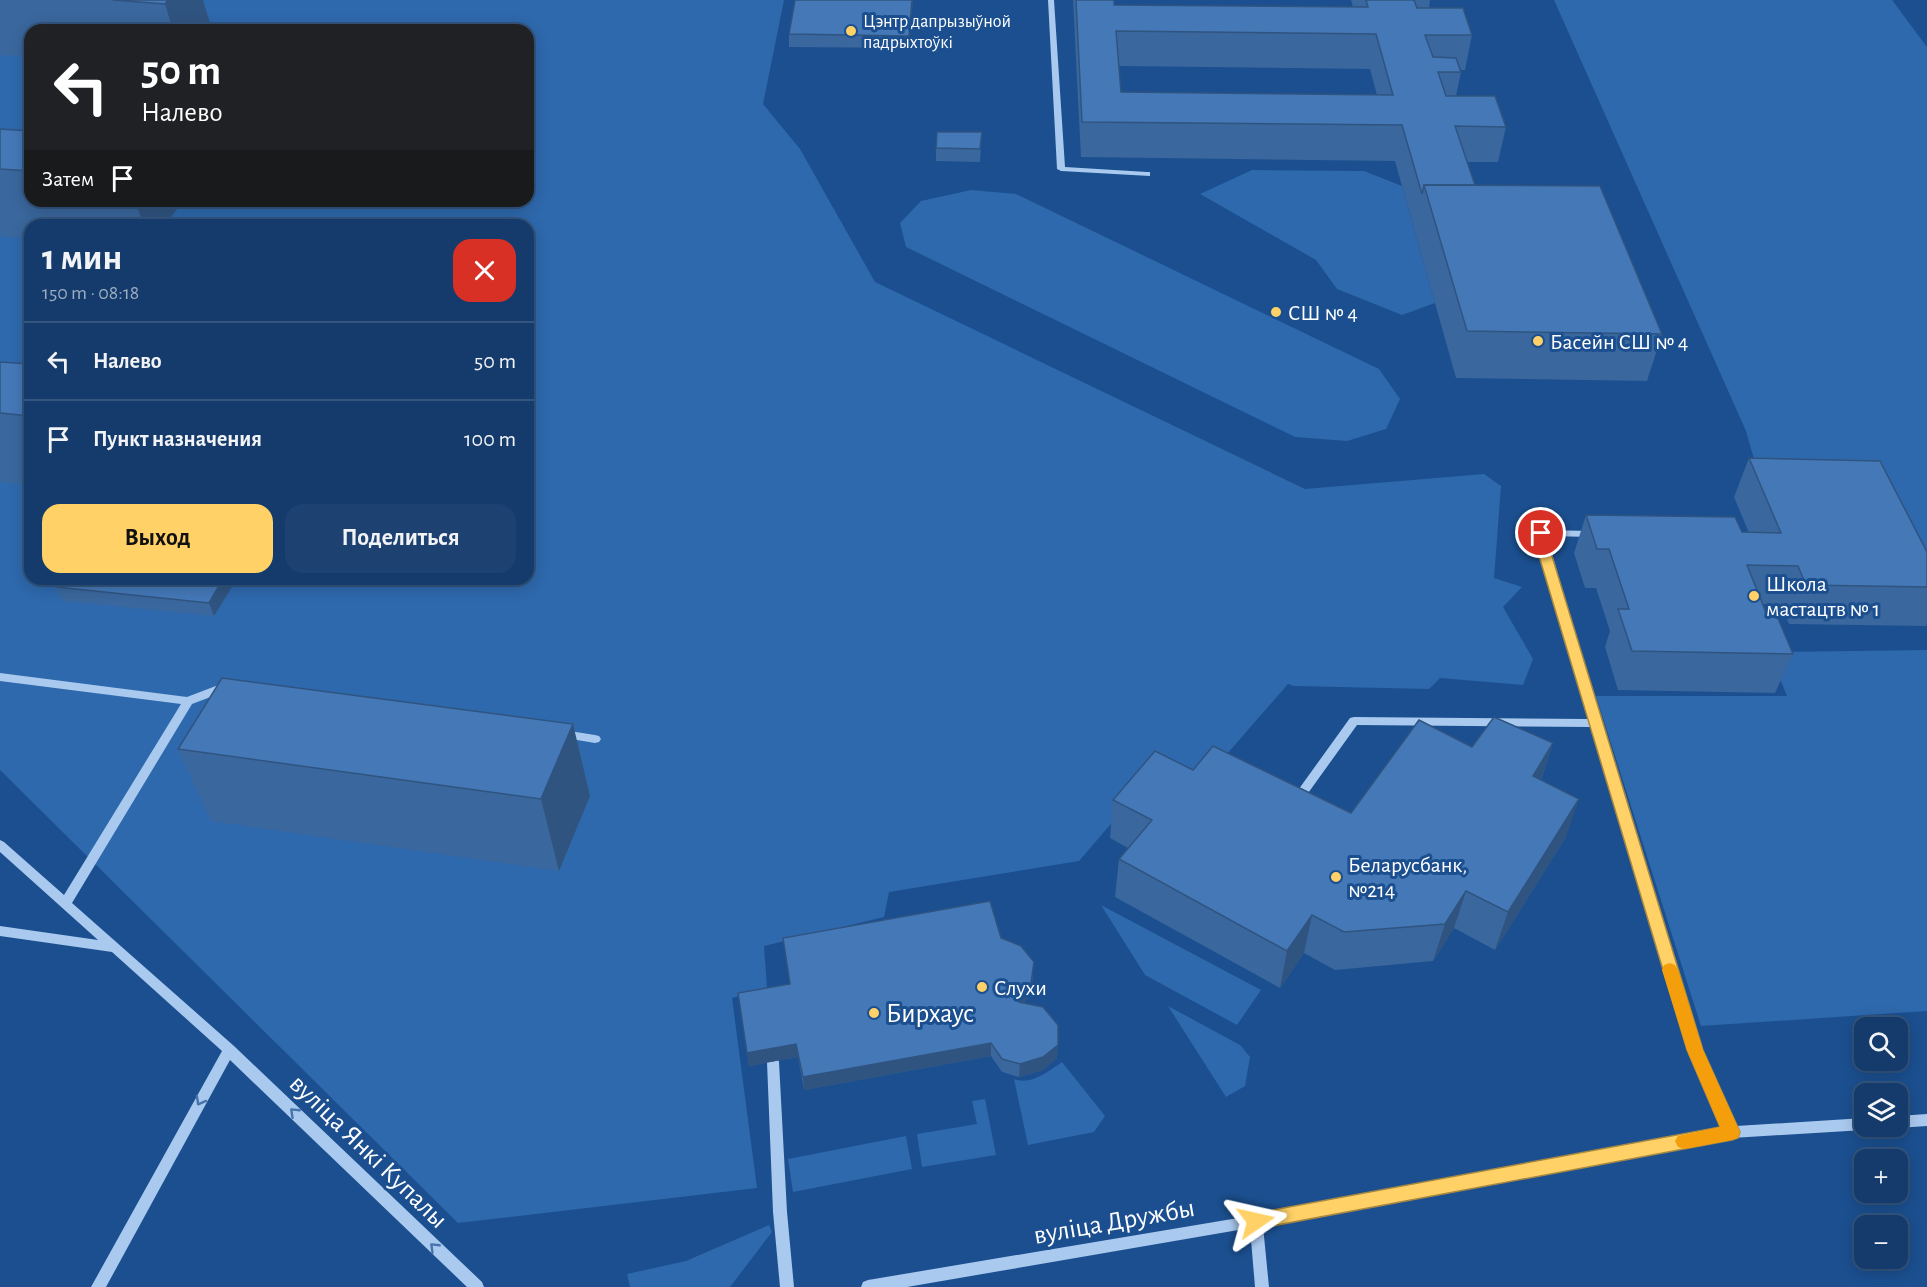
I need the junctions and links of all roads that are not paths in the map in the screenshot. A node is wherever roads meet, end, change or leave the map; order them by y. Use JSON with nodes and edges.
{"nodes":[{"id":1,"x":1051,"y":0,"type":"edge"},
{"id":2,"x":1147,"y":174,"type":"dead end"},
{"id":3,"x":1608,"y":534,"type":"edge"},
{"id":4,"x":0,"y":677,"type":"edge"},
{"id":5,"x":234,"y":684,"type":"edge"},
{"id":6,"x":188,"y":701,"type":"junction"},
{"id":7,"x":1595,"y":723,"type":"junction"},
{"id":8,"x":549,"y":732,"type":"edge"},
{"id":9,"x":595,"y":739,"type":"dead end"},
{"id":10,"x":1302,"y":793,"type":"edge"},
{"id":11,"x":0,"y":845,"type":"edge"},
{"id":12,"x":66,"y":903,"type":"junction"},
{"id":13,"x":0,"y":931,"type":"edge"},
{"id":14,"x":116,"y":948,"type":"junction"},
{"id":15,"x":229,"y":1050,"type":"junction"},
{"id":16,"x":773,"y":1062,"type":"edge"},
{"id":17,"x":1927,"y":1120,"type":"edge"},
{"id":18,"x":1908,"y":1121,"type":"edge"},
{"id":19,"x":1854,"y":1125,"type":"edge"},
{"id":20,"x":1732,"y":1132,"type":"junction"},
{"id":21,"x":1256,"y":1221,"type":"junction"},
{"id":22,"x":98,"y":1287,"type":"edge"},
{"id":23,"x":477,"y":1287,"type":"edge"},
{"id":24,"x":787,"y":1287,"type":"edge"},
{"id":25,"x":868,"y":1287,"type":"edge"},
{"id":26,"x":1262,"y":1287,"type":"edge"}],
"edges":[{"from":1,"to":2,"type":"street"},
{"from":3,"to":7,"type":"street"},
{"from":4,"to":6,"type":"street"},
{"from":5,"to":6,"type":"street"},
{"from":6,"to":12,"type":"street"},
{"from":7,"to":10,"type":"street"},
{"from":7,"to":20,"type":"street"},
{"from":8,"to":9,"type":"street"},
{"from":11,"to":12,"type":"street","name":"вуліца Янкі Купалы"},
{"from":12,"to":14,"type":"street","name":"вуліца Янкі Купалы"},
{"from":13,"to":14,"type":"street"},
{"from":14,"to":15,"type":"street","name":"вуліца Янкі Купалы"},
{"from":15,"to":22,"type":"street","one_way":true},
{"from":23,"to":15,"type":"street","name":"вуліца Янкі Купалы","one_way":true},
{"from":16,"to":24,"type":"street"},
{"from":17,"to":18,"type":"street"},
{"from":19,"to":20,"type":"street","name":"вуліца Дружбы"},
{"from":20,"to":21,"type":"street","name":"вуліца Дружбы"},
{"from":21,"to":25,"type":"street","name":"вуліца Дружбы"},
{"from":21,"to":26,"type":"street"}]}
